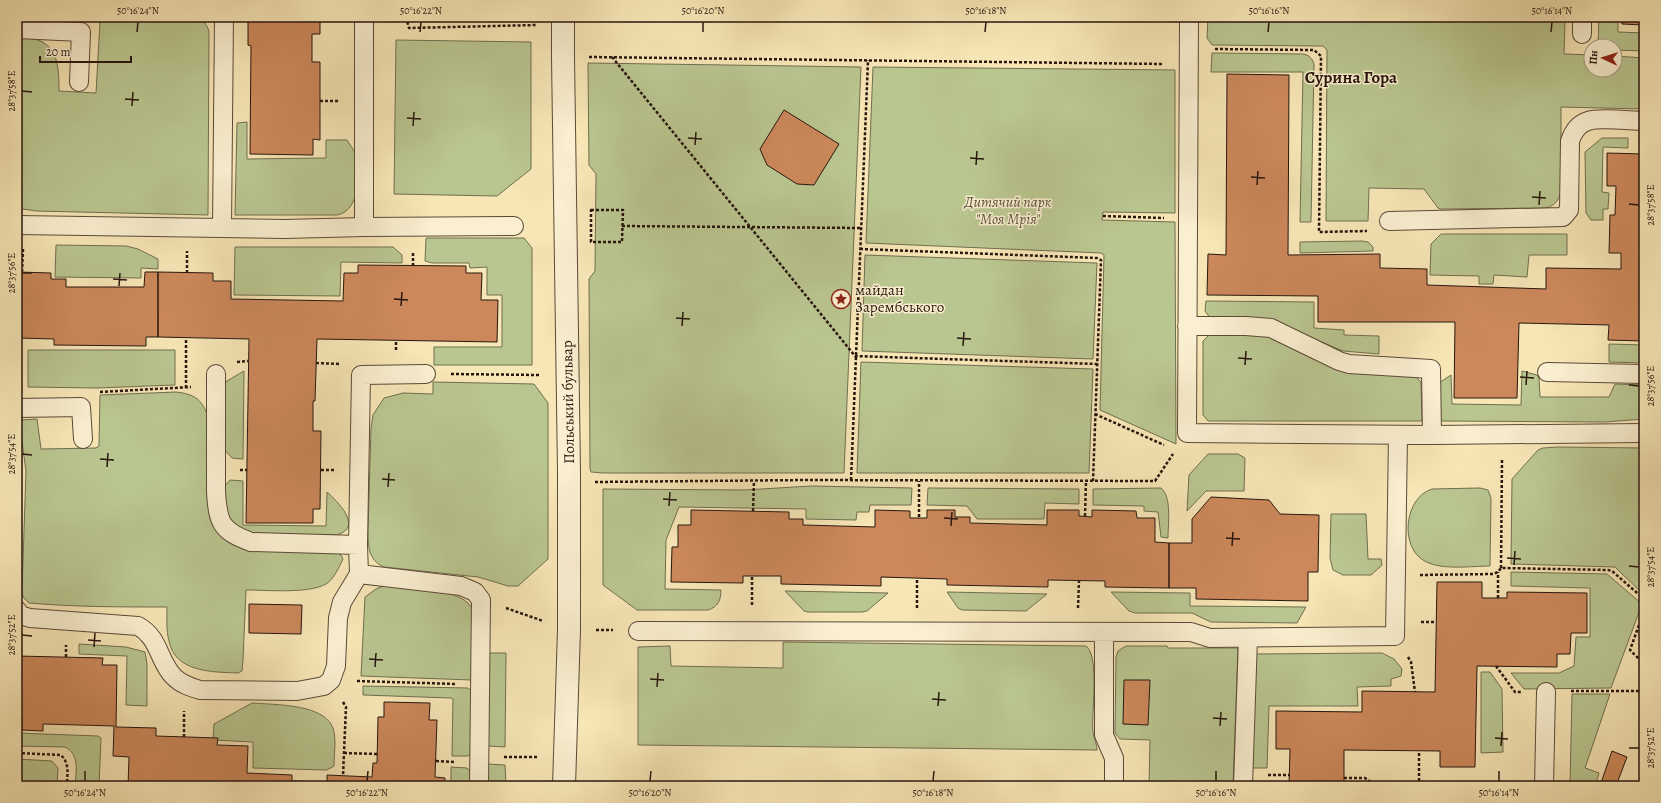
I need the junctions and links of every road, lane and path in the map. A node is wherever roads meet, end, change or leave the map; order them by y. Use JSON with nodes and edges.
{"nodes":[{"id":1,"x":224,"y":17,"type":"edge"},
{"id":2,"x":364,"y":17,"type":"edge"},
{"id":3,"x":406,"y":17,"type":"edge"},
{"id":4,"x":1188,"y":17,"type":"edge"},
{"id":5,"x":563,"y":21,"type":"edge"},
{"id":6,"x":17,"y":29,"type":"edge"},
{"id":7,"x":562,"y":57,"type":"junction"},
{"id":8,"x":612,"y":57,"type":"junction"},
{"id":9,"x":1188,"y":57,"type":"junction"},
{"id":10,"x":868,"y":60,"type":"junction"},
{"id":11,"x":79,"y":82,"type":"dead end"},
{"id":12,"x":1644,"y":121,"type":"edge"},
{"id":13,"x":1103,"y":216,"type":"dead end"},
{"id":14,"x":1188,"y":218,"type":"junction"},
{"id":15,"x":1389,"y":220,"type":"joint"},
{"id":16,"x":17,"y":225,"type":"edge"},
{"id":17,"x":364,"y":226,"type":"junction"},
{"id":18,"x":514,"y":226,"type":"dead end"},
{"id":19,"x":622,"y":226,"type":"junction"},
{"id":20,"x":750,"y":227,"type":"junction"},
{"id":21,"x":222,"y":228,"type":"junction"},
{"id":22,"x":860,"y":228,"type":"junction"},
{"id":23,"x":860,"y":249,"type":"junction"},
{"id":24,"x":1187,"y":326,"type":"junction"},
{"id":25,"x":21,"y":338,"type":"dead end"},
{"id":26,"x":186,"y":338,"type":"dead end"},
{"id":27,"x":855,"y":356,"type":"junction"},
{"id":28,"x":1097,"y":364,"type":"junction"},
{"id":29,"x":1547,"y":372,"type":"dead end"},
{"id":30,"x":426,"y":374,"type":"joint"},
{"id":31,"x":1644,"y":374,"type":"edge"},
{"id":32,"x":568,"y":375,"type":"junction"},
{"id":33,"x":215,"y":380,"type":"joint"},
{"id":34,"x":186,"y":388,"type":"junction"},
{"id":35,"x":93,"y":392,"type":"dead end"},
{"id":36,"x":18,"y":408,"type":"edge"},
{"id":37,"x":1095,"y":414,"type":"junction"},
{"id":38,"x":1644,"y":433,"type":"edge"},
{"id":39,"x":1187,"y":434,"type":"junction"},
{"id":40,"x":1398,"y":435,"type":"junction"},
{"id":41,"x":1432,"y":435,"type":"junction"},
{"id":42,"x":1503,"y":435,"type":"junction"},
{"id":43,"x":83,"y":439,"type":"dead end"},
{"id":44,"x":1176,"y":450,"type":"junction"},
{"id":45,"x":850,"y":480,"type":"junction"},
{"id":46,"x":754,"y":481,"type":"junction"},
{"id":47,"x":919,"y":481,"type":"junction"},
{"id":48,"x":1086,"y":481,"type":"junction"},
{"id":49,"x":1093,"y":481,"type":"junction"},
{"id":50,"x":568,"y":482,"type":"junction"},
{"id":51,"x":753,"y":511,"type":"dead end"},
{"id":52,"x":1085,"y":516,"type":"dead end"},
{"id":53,"x":919,"y":518,"type":"dead end"},
{"id":54,"x":358,"y":545,"type":"junction"},
{"id":55,"x":1501,"y":568,"type":"junction"},
{"id":56,"x":1498,"y":572,"type":"junction"},
{"id":57,"x":359,"y":574,"type":"junction"},
{"id":58,"x":1396,"y":575,"type":"junction"},
{"id":59,"x":752,"y":576,"type":"dead end"},
{"id":60,"x":1498,"y":598,"type":"dead end"},
{"id":61,"x":1644,"y":599,"type":"edge"},
{"id":62,"x":481,"y":600,"type":"junction"},
{"id":63,"x":17,"y":610,"type":"edge"},
{"id":64,"x":1644,"y":611,"type":"edge"},
{"id":65,"x":569,"y":630,"type":"junction"},
{"id":66,"x":638,"y":631,"type":"joint"},
{"id":67,"x":752,"y":631,"type":"junction"},
{"id":68,"x":1104,"y":632,"type":"junction"},
{"id":69,"x":1395,"y":636,"type":"junction"},
{"id":70,"x":1248,"y":638,"type":"junction"},
{"id":71,"x":1644,"y":664,"type":"edge"},
{"id":72,"x":1496,"y":666,"type":"dead end"},
{"id":73,"x":331,"y":680,"type":"junction"},
{"id":74,"x":480,"y":684,"type":"junction"},
{"id":75,"x":1644,"y":691,"type":"edge"},
{"id":76,"x":1415,"y":692,"type":"dead end"},
{"id":77,"x":1546,"y":692,"type":"junction"},
{"id":78,"x":1419,"y":751,"type":"dead end"},
{"id":79,"x":17,"y":753,"type":"edge"},
{"id":80,"x":344,"y":753,"type":"junction"},
{"id":81,"x":377,"y":754,"type":"dead end"},
{"id":82,"x":480,"y":756,"type":"junction"},
{"id":83,"x":563,"y":758,"type":"junction"},
{"id":84,"x":343,"y":776,"type":"dead end"},
{"id":85,"x":1344,"y":778,"type":"dead end"},
{"id":86,"x":67,"y":786,"type":"edge"},
{"id":87,"x":479,"y":786,"type":"edge"},
{"id":88,"x":564,"y":786,"type":"edge"},
{"id":89,"x":1114,"y":786,"type":"edge"},
{"id":90,"x":1243,"y":786,"type":"edge"},
{"id":91,"x":1376,"y":786,"type":"edge"},
{"id":92,"x":1419,"y":786,"type":"edge"},
{"id":93,"x":1544,"y":786,"type":"edge"}],
"edges":[{"from":1,"to":21,"type":"lane"},
{"from":2,"to":17,"type":"lane"},
{"from":3,"to":5,"type":"path"},
{"from":4,"to":9,"type":"lane"},
{"from":5,"to":7,"type":"street","name":"Польський бульвар"},
{"from":6,"to":11,"type":"lane"},
{"from":7,"to":8,"type":"path"},
{"from":7,"to":32,"type":"street","name":"Польський бульвар"},
{"from":8,"to":10,"type":"path"},
{"from":8,"to":20,"type":"path"},
{"from":9,"to":10,"type":"path"},
{"from":9,"to":14,"type":"lane"},
{"from":9,"to":15,"type":"path"},
{"from":10,"to":22,"type":"path"},
{"from":12,"to":15,"type":"lane"},
{"from":13,"to":14,"type":"path"},
{"from":14,"to":24,"type":"lane"},
{"from":16,"to":21,"type":"lane"},
{"from":17,"to":18,"type":"lane"},
{"from":17,"to":21,"type":"lane"},
{"from":19,"to":19,"type":"path"},
{"from":19,"to":20,"type":"path"},
{"from":20,"to":22,"type":"path"},
{"from":20,"to":27,"type":"path"},
{"from":22,"to":23,"type":"path"},
{"from":23,"to":27,"type":"path"},
{"from":23,"to":28,"type":"path"},
{"from":24,"to":39,"type":"lane"},
{"from":24,"to":41,"type":"lane"},
{"from":25,"to":36,"type":"path"},
{"from":26,"to":34,"type":"path"},
{"from":27,"to":28,"type":"path"},
{"from":27,"to":45,"type":"path"},
{"from":28,"to":37,"type":"path"},
{"from":29,"to":31,"type":"lane"},
{"from":30,"to":32,"type":"path"},
{"from":30,"to":54,"type":"lane"},
{"from":32,"to":50,"type":"street","name":"Польський бульвар"},
{"from":33,"to":34,"type":"path"},
{"from":33,"to":54,"type":"lane"},
{"from":34,"to":35,"type":"path"},
{"from":36,"to":43,"type":"lane"},
{"from":37,"to":44,"type":"path"},
{"from":37,"to":49,"type":"path"},
{"from":38,"to":42,"type":"lane"},
{"from":39,"to":40,"type":"lane"},
{"from":39,"to":44,"type":"path"},
{"from":40,"to":41,"type":"lane"},
{"from":40,"to":58,"type":"lane"},
{"from":41,"to":42,"type":"lane"},
{"from":42,"to":55,"type":"path"},
{"from":44,"to":49,"type":"path"},
{"from":45,"to":46,"type":"path"},
{"from":45,"to":47,"type":"path"},
{"from":46,"to":50,"type":"path"},
{"from":46,"to":51,"type":"path"},
{"from":47,"to":48,"type":"path"},
{"from":47,"to":53,"type":"path"},
{"from":48,"to":49,"type":"path"},
{"from":48,"to":52,"type":"path"},
{"from":50,"to":65,"type":"street","name":"Польський бульвар"},
{"from":54,"to":57,"type":"lane"},
{"from":55,"to":56,"type":"path"},
{"from":55,"to":61,"type":"path"},
{"from":56,"to":58,"type":"path"},
{"from":56,"to":60,"type":"path"},
{"from":57,"to":62,"type":"lane"},
{"from":57,"to":73,"type":"lane"},
{"from":58,"to":69,"type":"lane"},
{"from":59,"to":67,"type":"path"},
{"from":62,"to":65,"type":"path"},
{"from":62,"to":74,"type":"lane"},
{"from":63,"to":73,"type":"lane"},
{"from":64,"to":71,"type":"path"},
{"from":65,"to":66,"type":"path"},
{"from":65,"to":83,"type":"street","name":"Польський бульвар"},
{"from":66,"to":67,"type":"lane"},
{"from":67,"to":68,"type":"lane"},
{"from":68,"to":70,"type":"lane"},
{"from":68,"to":89,"type":"lane"},
{"from":69,"to":70,"type":"lane"},
{"from":69,"to":76,"type":"path"},
{"from":70,"to":90,"type":"lane"},
{"from":72,"to":77,"type":"path"},
{"from":73,"to":74,"type":"path"},
{"from":73,"to":80,"type":"path"},
{"from":74,"to":82,"type":"lane"},
{"from":75,"to":77,"type":"path"},
{"from":77,"to":93,"type":"lane"},
{"from":78,"to":92,"type":"path"},
{"from":79,"to":86,"type":"path"},
{"from":80,"to":81,"type":"path"},
{"from":80,"to":84,"type":"path"},
{"from":82,"to":83,"type":"path"},
{"from":82,"to":87,"type":"lane"},
{"from":83,"to":88,"type":"street","name":"Польський бульвар"},
{"from":85,"to":91,"type":"path"}]}
